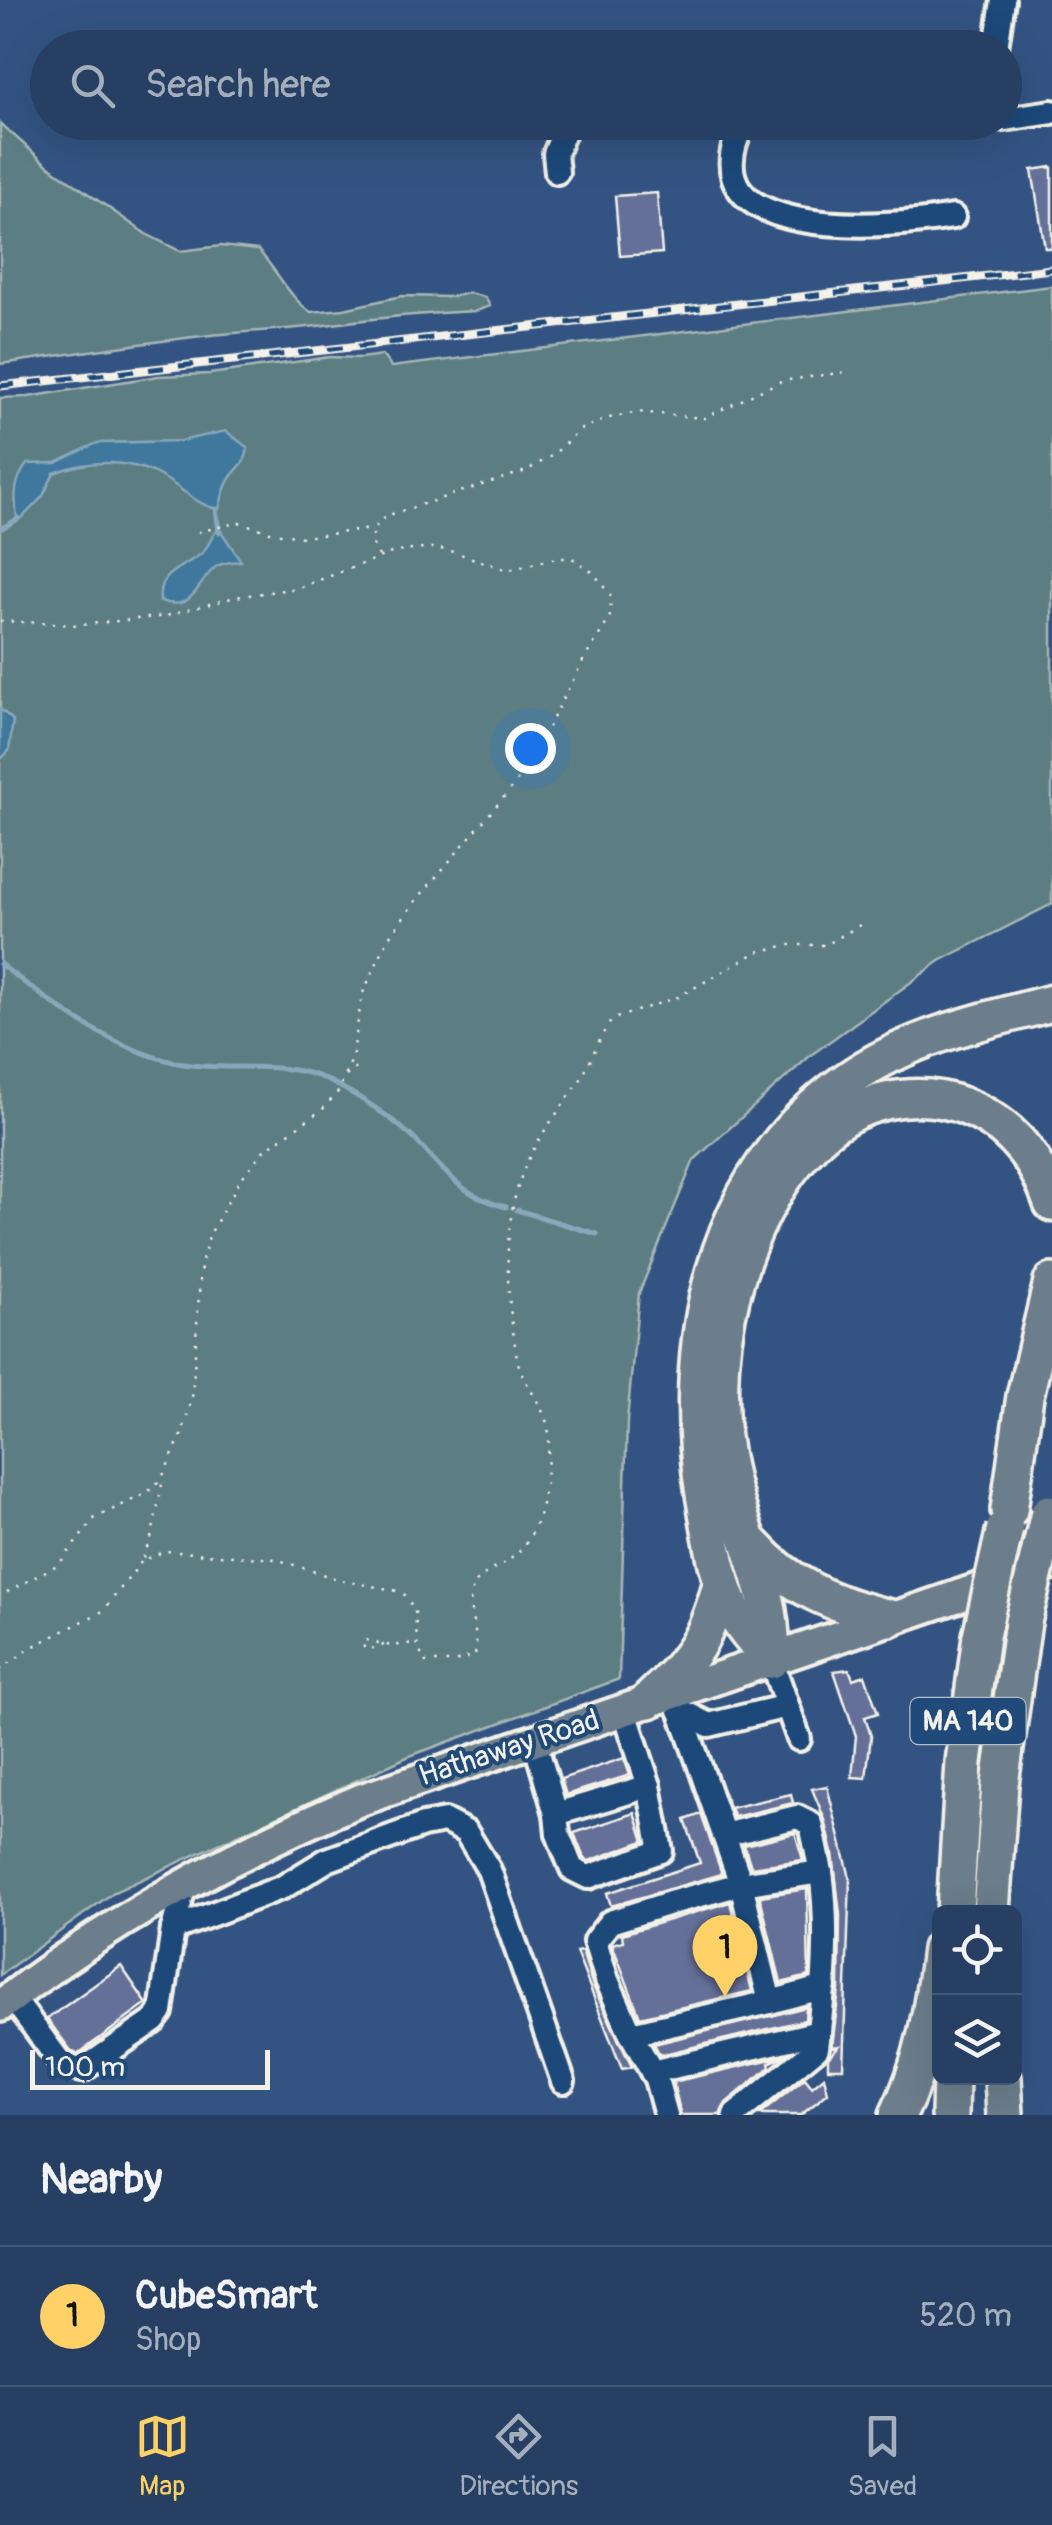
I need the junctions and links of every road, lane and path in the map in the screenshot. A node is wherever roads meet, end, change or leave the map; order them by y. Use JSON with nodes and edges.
{"nodes":[{"id":1,"x":1003,"y":0,"type":"edge"},
{"id":2,"x":999,"y":30,"type":"edge"},
{"id":3,"x":1052,"y":112,"type":"edge"},
{"id":4,"x":1022,"y":116,"type":"edge"},
{"id":5,"x":561,"y":140,"type":"edge"},
{"id":6,"x":737,"y":140,"type":"edge"},
{"id":7,"x":557,"y":172,"type":"dead end"},
{"id":8,"x":953,"y":217,"type":"dead end"},
{"id":9,"x":846,"y":372,"type":"dead end"},
{"id":10,"x":372,"y":529,"type":"junction"},
{"id":11,"x":198,"y":532,"type":"dead end"},
{"id":12,"x":380,"y":557,"type":"junction"},
{"id":13,"x":0,"y":621,"type":"edge"},
{"id":14,"x":860,"y":926,"type":"dead end"},
{"id":15,"x":1052,"y":1003,"type":"edge"},
{"id":16,"x":364,"y":1068,"type":"dead end"},
{"id":17,"x":344,"y":1080,"type":"junction"},
{"id":18,"x":1052,"y":1203,"type":"edge"},
{"id":19,"x":1052,"y":1282,"type":"edge"},
{"id":20,"x":1052,"y":1386,"type":"edge"},
{"id":21,"x":164,"y":1473,"type":"junction"},
{"id":22,"x":1050,"y":1508,"type":"edge"},
{"id":23,"x":1007,"y":1519,"type":"junction"},
{"id":24,"x":749,"y":1541,"type":"junction"},
{"id":25,"x":142,"y":1561,"type":"junction"},
{"id":26,"x":1052,"y":1564,"type":"edge"},
{"id":27,"x":722,"y":1580,"type":"junction"},
{"id":28,"x":0,"y":1596,"type":"edge"},
{"id":29,"x":890,"y":1618,"type":"junction"},
{"id":30,"x":416,"y":1643,"type":"junction"},
{"id":31,"x":384,"y":1645,"type":"dead end"},
{"id":32,"x":771,"y":1660,"type":"junction"},
{"id":33,"x":0,"y":1670,"type":"edge"},
{"id":34,"x":657,"y":1703,"type":"junction"},
{"id":35,"x":787,"y":1706,"type":"junction"},
{"id":36,"x":534,"y":1739,"type":"junction"},
{"id":37,"x":799,"y":1739,"type":"dead end"},
{"id":38,"x":649,"y":1786,"type":"junction"},
{"id":39,"x":960,"y":1806,"type":"junction"},
{"id":40,"x":556,"y":1814,"type":"junction"},
{"id":41,"x":724,"y":1834,"type":"junction"},
{"id":42,"x":995,"y":1838,"type":"junction"},
{"id":43,"x":821,"y":1872,"type":"junction"},
{"id":44,"x":185,"y":1884,"type":"junction"},
{"id":45,"x":741,"y":1884,"type":"junction"},
{"id":46,"x":945,"y":1905,"type":"edge"},
{"id":47,"x":955,"y":1905,"type":"edge"},
{"id":48,"x":991,"y":1905,"type":"edge"},
{"id":49,"x":999,"y":1905,"type":"edge"},
{"id":50,"x":173,"y":1929,"type":"junction"},
{"id":51,"x":824,"y":1987,"type":"junction"},
{"id":52,"x":934,"y":1995,"type":"edge"},
{"id":53,"x":6,"y":2001,"type":"edge"},
{"id":54,"x":770,"y":2002,"type":"junction"},
{"id":55,"x":819,"y":2032,"type":"junction"},
{"id":56,"x":631,"y":2034,"type":"junction"},
{"id":57,"x":652,"y":2072,"type":"junction"},
{"id":58,"x":563,"y":2081,"type":"dead end"},
{"id":59,"x":950,"y":2085,"type":"edge"},
{"id":60,"x":984,"y":2085,"type":"edge"},
{"id":61,"x":1003,"y":2085,"type":"edge"},
{"id":62,"x":666,"y":2115,"type":"edge"},
{"id":63,"x":734,"y":2115,"type":"edge"},
{"id":64,"x":898,"y":2115,"type":"edge"},
{"id":65,"x":950,"y":2115,"type":"edge"},
{"id":66,"x":983,"y":2115,"type":"edge"},
{"id":67,"x":1005,"y":2115,"type":"edge"}],
"edges":[{"from":1,"to":2,"type":"street"},
{"from":3,"to":4,"type":"street"},
{"from":5,"to":7,"type":"street"},
{"from":6,"to":8,"type":"street"},
{"from":9,"to":10,"type":"path"},
{"from":10,"to":11,"type":"path"},
{"from":10,"to":12,"type":"path"},
{"from":12,"to":13,"type":"path"},
{"from":12,"to":17,"type":"path"},
{"from":14,"to":30,"type":"path"},
{"from":15,"to":27,"type":"highway"},
{"from":16,"to":17,"type":"path"},
{"from":17,"to":21,"type":"path"},
{"from":18,"to":24,"type":"highway"},
{"from":19,"to":23,"type":"highway"},
{"from":20,"to":23,"type":"highway","number":"MA 140"},
{"from":21,"to":25,"type":"path"},
{"from":21,"to":28,"type":"path"},
{"from":22,"to":42,"type":"highway","number":"MA 140","bridge":true},
{"from":23,"to":39,"type":"highway","number":"MA 140","bridge":true},
{"from":24,"to":29,"type":"highway"},
{"from":24,"to":32,"type":"highway"},
{"from":25,"to":30,"type":"path"},
{"from":25,"to":33,"type":"path"},
{"from":26,"to":29,"type":"main road","name":"Hathaway Road"},
{"from":27,"to":32,"type":"highway"},
{"from":27,"to":34,"type":"highway"},
{"from":29,"to":32,"type":"main road","name":"Hathaway Road"},
{"from":30,"to":31,"type":"path"},
{"from":32,"to":34,"type":"main road","name":"Hathaway Road"},
{"from":32,"to":35,"type":"street"},
{"from":34,"to":35,"type":"street"},
{"from":34,"to":36,"type":"main road","name":"Hathaway Road"},
{"from":34,"to":38,"type":"street"},
{"from":34,"to":41,"type":"street"},
{"from":35,"to":37,"type":"street"},
{"from":36,"to":40,"type":"street"},
{"from":36,"to":44,"type":"main road","name":"Hathaway Road"},
{"from":38,"to":40,"type":"street"},
{"from":38,"to":40,"type":"street"},
{"from":39,"to":46,"type":"highway"},
{"from":39,"to":47,"type":"highway","number":"MA 140"},
{"from":41,"to":43,"type":"street"},
{"from":41,"to":45,"type":"street"},
{"from":42,"to":48,"type":"highway","number":"MA 140"},
{"from":42,"to":49,"type":"highway"},
{"from":43,"to":45,"type":"street"},
{"from":43,"to":51,"type":"street"},
{"from":44,"to":50,"type":"street"},
{"from":44,"to":53,"type":"main road","name":"Hathaway Road"},
{"from":45,"to":54,"type":"street"},
{"from":45,"to":56,"type":"street"},
{"from":50,"to":53,"type":"street"},
{"from":50,"to":58,"type":"street"},
{"from":51,"to":54,"type":"street"},
{"from":51,"to":55,"type":"street"},
{"from":52,"to":64,"type":"highway"},
{"from":54,"to":56,"type":"street"},
{"from":55,"to":57,"type":"street"},
{"from":55,"to":63,"type":"street"},
{"from":56,"to":57,"type":"street"},
{"from":57,"to":62,"type":"street"},
{"from":59,"to":65,"type":"highway"},
{"from":60,"to":66,"type":"highway"},
{"from":61,"to":67,"type":"highway"}]}
